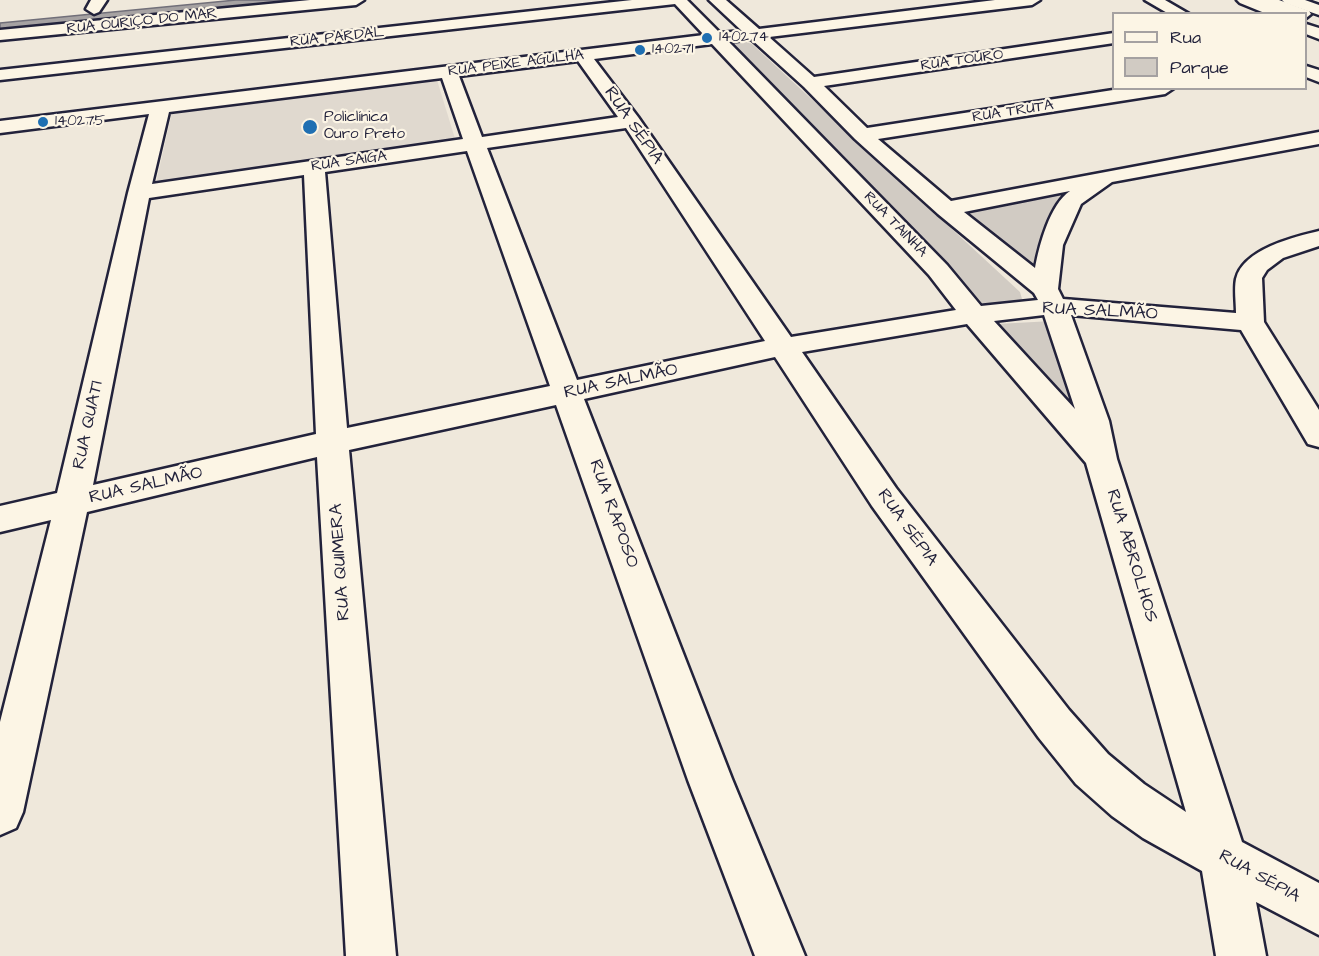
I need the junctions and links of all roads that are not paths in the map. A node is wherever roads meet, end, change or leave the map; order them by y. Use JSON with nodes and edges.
{"nodes":[{"id":1,"x":356,"y":0,"type":"edge"},
{"id":2,"x":673,"y":0,"type":"edge"},
{"id":3,"x":679,"y":0,"type":"edge"},
{"id":4,"x":717,"y":0,"type":"edge"},
{"id":5,"x":1032,"y":0,"type":"edge"},
{"id":6,"x":1153,"y":0,"type":"edge"},
{"id":7,"x":1227,"y":0,"type":"edge"},
{"id":8,"x":1245,"y":0,"type":"edge"},
{"id":9,"x":1265,"y":0,"type":"edge"},
{"id":10,"x":1291,"y":0,"type":"edge"},
{"id":11,"x":1307,"y":0,"type":"edge"},
{"id":12,"x":1319,"y":4,"type":"edge"},
{"id":13,"x":153,"y":5,"type":"dead end"},
{"id":14,"x":1319,"y":10,"type":"edge"},
{"id":15,"x":1178,"y":12,"type":"edge"},
{"id":16,"x":1259,"y":12,"type":"edge"},
{"id":17,"x":1278,"y":12,"type":"edge"},
{"id":18,"x":1298,"y":12,"type":"edge"},
{"id":19,"x":143,"y":21,"type":"junction"},
{"id":20,"x":753,"y":34,"type":"junction"},
{"id":21,"x":0,"y":35,"type":"edge"},
{"id":22,"x":717,"y":38,"type":"junction"},
{"id":23,"x":1112,"y":38,"type":"edge"},
{"id":24,"x":584,"y":56,"type":"junction"},
{"id":25,"x":128,"y":61,"type":"junction"},
{"id":26,"x":448,"y":71,"type":"junction"},
{"id":27,"x":0,"y":75,"type":"edge"},
{"id":28,"x":810,"y":83,"type":"junction"},
{"id":29,"x":1152,"y":90,"type":"edge"},
{"id":30,"x":161,"y":107,"type":"junction"},
{"id":31,"x":110,"y":113,"type":"junction"},
{"id":32,"x":631,"y":121,"type":"junction"},
{"id":33,"x":0,"y":127,"type":"edge"},
{"id":34,"x":862,"y":135,"type":"junction"},
{"id":35,"x":1319,"y":138,"type":"edge"},
{"id":36,"x":476,"y":144,"type":"junction"},
{"id":37,"x":314,"y":167,"type":"junction"},
{"id":38,"x":1105,"y":177,"type":"junction"},
{"id":39,"x":139,"y":193,"type":"junction"},
{"id":40,"x":946,"y":209,"type":"junction"},
{"id":41,"x":1319,"y":238,"type":"edge"},
{"id":42,"x":1050,"y":298,"type":"junction"},
{"id":43,"x":974,"y":315,"type":"junction"},
{"id":44,"x":1250,"y":322,"type":"junction"},
{"id":45,"x":781,"y":347,"type":"junction"},
{"id":46,"x":569,"y":394,"type":"junction"},
{"id":47,"x":1319,"y":436,"type":"edge"},
{"id":48,"x":332,"y":442,"type":"junction"},
{"id":49,"x":1101,"y":459,"type":"junction"},
{"id":50,"x":72,"y":503,"type":"junction"},
{"id":51,"x":0,"y":519,"type":"edge"},
{"id":52,"x":0,"y":812,"type":"edge"},
{"id":53,"x":1223,"y":856,"type":"junction"},
{"id":54,"x":1319,"y":910,"type":"edge"},
{"id":55,"x":371,"y":956,"type":"edge"},
{"id":56,"x":780,"y":956,"type":"edge"},
{"id":57,"x":1241,"y":956,"type":"edge"}],
"edges":[{"from":1,"to":19,"type":"main road","name":"RUA OURIÇO DO MAR"},
{"from":2,"to":25,"type":"main road","name":"RUA PARDAL"},
{"from":3,"to":22,"type":"main road","name":"RUA TAINHA"},
{"from":4,"to":20,"type":"main road"},
{"from":5,"to":20,"type":"main road","name":"RUA PEIXE AGULHA"},
{"from":6,"to":15,"type":"main road"},
{"from":7,"to":16,"type":"main road"},
{"from":8,"to":17,"type":"main road"},
{"from":9,"to":18,"type":"main road"},
{"from":10,"to":14,"type":"main road"},
{"from":11,"to":12,"type":"main road"},
{"from":13,"to":19,"type":"main road"},
{"from":19,"to":21,"type":"main road","name":"RUA OURIÇO DO MAR"},
{"from":19,"to":25,"type":"main road"},
{"from":20,"to":22,"type":"main road","name":"RUA PEIXE AGULHA"},
{"from":20,"to":28,"type":"main road"},
{"from":22,"to":24,"type":"main road","name":"RUA PEIXE AGULHA"},
{"from":22,"to":43,"type":"main road","name":"RUA TAINHA"},
{"from":23,"to":28,"type":"main road","name":"RUA TOURO"},
{"from":24,"to":26,"type":"main road","name":"RUA PEIXE AGULHA"},
{"from":24,"to":32,"type":"main road","name":"RUA SÉPIA"},
{"from":25,"to":27,"type":"main road","name":"RUA PARDAL"},
{"from":25,"to":31,"type":"main road"},
{"from":26,"to":30,"type":"main road","name":"RUA PEIXE AGULHA"},
{"from":26,"to":36,"type":"main road","name":"RUA RAPOSO"},
{"from":28,"to":34,"type":"main road"},
{"from":29,"to":34,"type":"main road","name":"RUA TRUTA"},
{"from":30,"to":31,"type":"main road","name":"RUA PEIXE AGULHA"},
{"from":30,"to":39,"type":"main road","name":"RUA QUATI"},
{"from":31,"to":33,"type":"main road","name":"RUA PEIXE AGULHA"},
{"from":32,"to":36,"type":"main road","name":"RUA SAIGA"},
{"from":32,"to":45,"type":"main road","name":"RUA SÉPIA"},
{"from":34,"to":40,"type":"main road"},
{"from":35,"to":38,"type":"main road","name":"RUA ABROLHOS"},
{"from":36,"to":37,"type":"main road","name":"RUA SAIGA"},
{"from":36,"to":46,"type":"main road","name":"RUA RAPOSO"},
{"from":37,"to":39,"type":"main road","name":"RUA SAIGA"},
{"from":37,"to":48,"type":"main road","name":"RUA QUIMERA"},
{"from":38,"to":40,"type":"main road","name":"RUA ABROLHOS"},
{"from":38,"to":42,"type":"main road","name":"RUA ABROLHOS"},
{"from":39,"to":50,"type":"main road","name":"RUA QUATI"},
{"from":40,"to":42,"type":"main road"},
{"from":41,"to":44,"type":"main road"},
{"from":42,"to":43,"type":"main road","name":"RUA SALMÃO"},
{"from":42,"to":44,"type":"main road","name":"RUA SALMÃO"},
{"from":42,"to":49,"type":"main road","name":"RUA ABROLHOS"},
{"from":43,"to":45,"type":"main road","name":"RUA SALMÃO"},
{"from":43,"to":49,"type":"main road","name":"RUA TAINHA"},
{"from":44,"to":47,"type":"main road"},
{"from":45,"to":46,"type":"main road","name":"RUA SALMÃO"},
{"from":45,"to":53,"type":"main road","name":"RUA SÉPIA"},
{"from":46,"to":48,"type":"main road","name":"RUA SALMÃO"},
{"from":46,"to":56,"type":"main road","name":"RUA RAPOSO"},
{"from":48,"to":50,"type":"main road","name":"RUA SALMÃO"},
{"from":48,"to":55,"type":"main road","name":"RUA QUIMERA"},
{"from":49,"to":53,"type":"main road","name":"RUA ABROLHOS"},
{"from":50,"to":51,"type":"main road","name":"RUA SALMÃO"},
{"from":50,"to":52,"type":"main road","name":"RUA QUATI"},
{"from":53,"to":54,"type":"main road","name":"RUA SÉPIA"},
{"from":53,"to":57,"type":"main road","name":"RUA ABROLHOS"}]}
